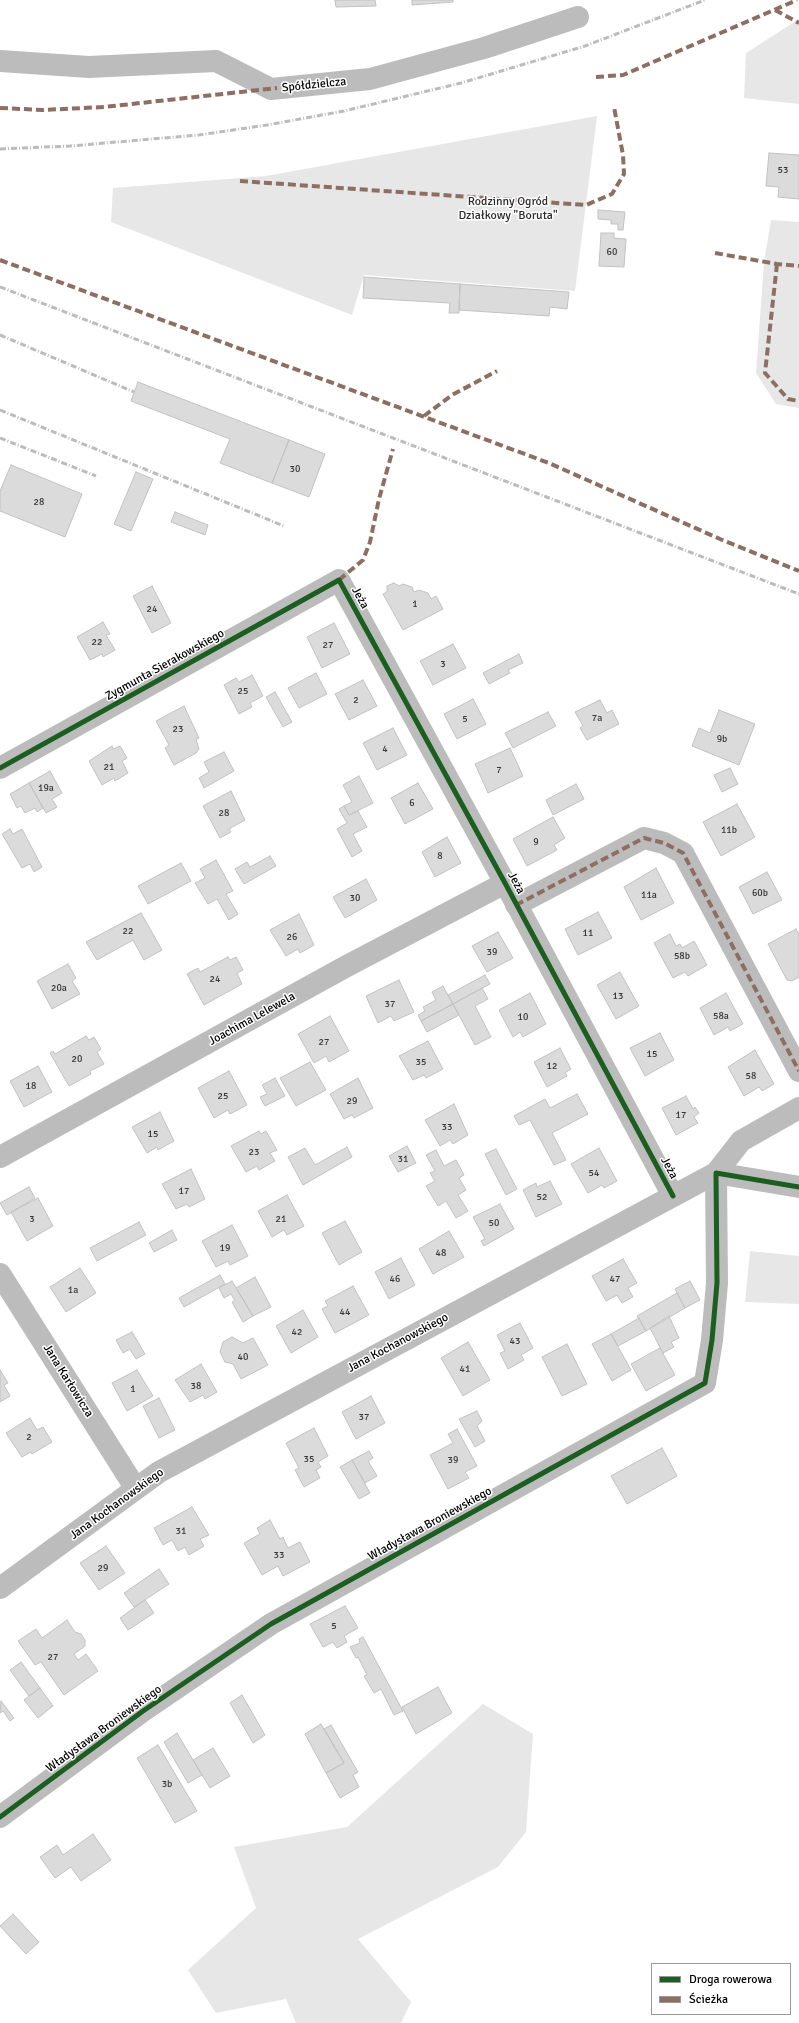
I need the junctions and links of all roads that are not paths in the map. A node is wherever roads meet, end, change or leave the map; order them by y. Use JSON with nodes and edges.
{"nodes":[{"id":1,"x":578,"y":17,"type":"dead end"},
{"id":2,"x":0,"y":62,"type":"edge"},
{"id":3,"x":339,"y":580,"type":"joint"},
{"id":4,"x":0,"y":768,"type":"edge"},
{"id":5,"x":505,"y":883,"type":"junction"},
{"id":6,"x":516,"y":905,"type":"junction"},
{"id":7,"x":799,"y":1071,"type":"edge"},
{"id":8,"x":799,"y":1108,"type":"edge"},
{"id":9,"x":0,"y":1157,"type":"edge"},
{"id":10,"x":716,"y":1173,"type":"junction"},
{"id":11,"x":799,"y":1187,"type":"edge"},
{"id":12,"x":672,"y":1196,"type":"junction"},
{"id":13,"x":0,"y":1274,"type":"edge"},
{"id":14,"x":136,"y":1489,"type":"junction"},
{"id":15,"x":0,"y":1588,"type":"edge"},
{"id":16,"x":0,"y":1817,"type":"edge"}],
"edges":[{"from":1,"to":2,"type":"street","name":"Spółdzielcza"},
{"from":3,"to":4,"type":"street","name":"Zygmunta Sierakowskiego"},
{"from":3,"to":5,"type":"street","name":"Jeża"},
{"from":5,"to":6,"type":"street","name":"Jeża"},
{"from":5,"to":9,"type":"street","name":"Joachima Lelewela"},
{"from":6,"to":7,"type":"street"},
{"from":6,"to":12,"type":"street","name":"Jeża"},
{"from":8,"to":10,"type":"street","name":"Jana Kochanowskiego"},
{"from":10,"to":11,"type":"street"},
{"from":10,"to":12,"type":"street","name":"Jana Kochanowskiego"},
{"from":10,"to":16,"type":"street","name":"Władysława Broniewskiego"},
{"from":12,"to":14,"type":"street","name":"Jana Kochanowskiego"},
{"from":13,"to":14,"type":"street","name":"Jana Karłowicza"},
{"from":14,"to":15,"type":"street","name":"Jana Kochanowskiego"}]}
